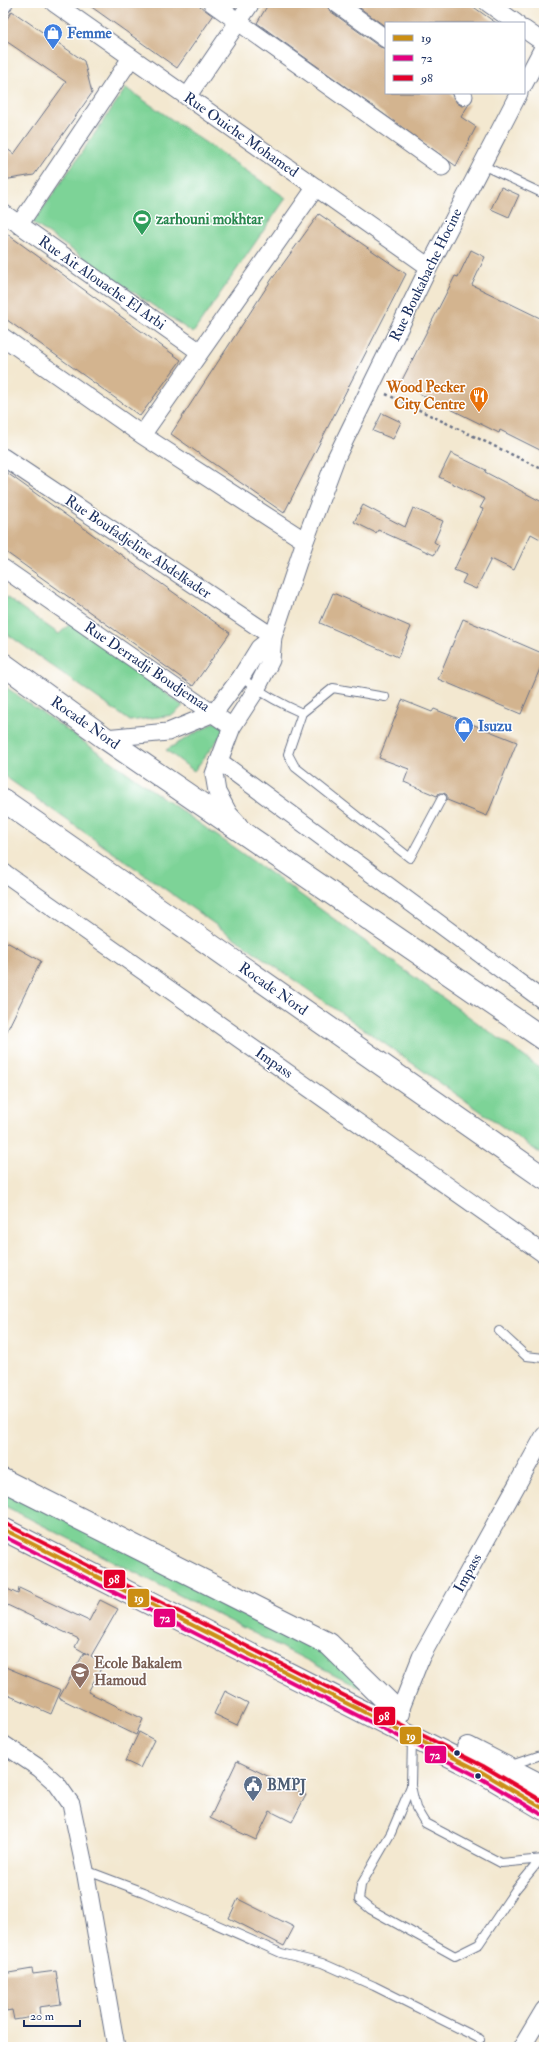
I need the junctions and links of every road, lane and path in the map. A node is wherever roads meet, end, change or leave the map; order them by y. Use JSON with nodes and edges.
{"nodes":[{"id":1,"x":54,"y":3,"type":"edge"},
{"id":2,"x":212,"y":3,"type":"edge"},
{"id":3,"x":251,"y":3,"type":"edge"},
{"id":4,"x":336,"y":3,"type":"edge"},
{"id":5,"x":488,"y":3,"type":"edge"},
{"id":6,"x":238,"y":22,"type":"junction"},
{"id":7,"x":515,"y":22,"type":"edge"},
{"id":8,"x":525,"y":30,"type":"edge"},
{"id":9,"x":385,"y":38,"type":"edge"},
{"id":10,"x":544,"y":44,"type":"edge"},
{"id":11,"x":131,"y":58,"type":"junction"},
{"id":12,"x":525,"y":82,"type":"edge"},
{"id":13,"x":518,"y":94,"type":"edge"},
{"id":14,"x":187,"y":96,"type":"junction"},
{"id":15,"x":482,"y":164,"type":"junction"},
{"id":16,"x":442,"y":167,"type":"dead end"},
{"id":17,"x":316,"y":188,"type":"junction"},
{"id":18,"x":544,"y":194,"type":"edge"},
{"id":19,"x":3,"y":213,"type":"edge"},
{"id":20,"x":19,"y":225,"type":"junction"},
{"id":21,"x":429,"y":267,"type":"junction"},
{"id":22,"x":3,"y":337,"type":"edge"},
{"id":23,"x":200,"y":352,"type":"junction"},
{"id":24,"x":371,"y":387,"type":"junction"},
{"id":25,"x":142,"y":435,"type":"junction"},
{"id":26,"x":3,"y":458,"type":"edge"},
{"id":27,"x":544,"y":470,"type":"edge"},
{"id":28,"x":305,"y":541,"type":"junction"},
{"id":29,"x":3,"y":568,"type":"edge"},
{"id":30,"x":273,"y":637,"type":"junction"},
{"id":31,"x":3,"y":664,"type":"edge"},
{"id":32,"x":241,"y":678,"type":"junction"},
{"id":33,"x":256,"y":690,"type":"junction"},
{"id":34,"x":385,"y":697,"type":"dead end"},
{"id":35,"x":214,"y":713,"type":"junction"},
{"id":36,"x":302,"y":713,"type":"junction"},
{"id":37,"x":232,"y":727,"type":"junction"},
{"id":38,"x":105,"y":738,"type":"junction"},
{"id":39,"x":219,"y":761,"type":"junction"},
{"id":40,"x":442,"y":798,"type":"dead end"},
{"id":41,"x":3,"y":800,"type":"edge"},
{"id":42,"x":253,"y":840,"type":"junction"},
{"id":43,"x":3,"y":872,"type":"edge"},
{"id":44,"x":544,"y":1001,"type":"edge"},
{"id":45,"x":544,"y":1039,"type":"edge"},
{"id":46,"x":544,"y":1178,"type":"edge"},
{"id":47,"x":544,"y":1254,"type":"edge"},
{"id":48,"x":499,"y":1331,"type":"dead end"},
{"id":49,"x":544,"y":1358,"type":"edge"},
{"id":50,"x":544,"y":1436,"type":"edge"},
{"id":51,"x":3,"y":1480,"type":"edge"},
{"id":52,"x":3,"y":1516,"type":"edge"},
{"id":53,"x":3,"y":1529,"type":"edge"},
{"id":54,"x":3,"y":1541,"type":"edge"},
{"id":55,"x":27,"y":1541,"type":"junction"},
{"id":56,"x":399,"y":1713,"type":"junction"},
{"id":57,"x":412,"y":1737,"type":"junction"},
{"id":58,"x":3,"y":1744,"type":"edge"},
{"id":59,"x":544,"y":1754,"type":"edge"},
{"id":60,"x":506,"y":1767,"type":"junction"},
{"id":61,"x":411,"y":1786,"type":"junction"},
{"id":62,"x":544,"y":1787,"type":"edge"},
{"id":63,"x":544,"y":1810,"type":"edge"},
{"id":64,"x":542,"y":1859,"type":"edge"},
{"id":65,"x":85,"y":1870,"type":"junction"},
{"id":66,"x":544,"y":2010,"type":"edge"},
{"id":67,"x":480,"y":2038,"type":"dead end"},
{"id":68,"x":114,"y":2047,"type":"edge"},
{"id":69,"x":522,"y":2047,"type":"edge"}],
"edges":[{"from":1,"to":11,"type":"street","name":"Rue Ouiche Mohamed"},
{"from":2,"to":6,"type":"street"},
{"from":3,"to":6,"type":"street"},
{"from":4,"to":9,"type":"street"},
{"from":5,"to":7,"type":"street"},
{"from":6,"to":14,"type":"street"},
{"from":6,"to":16,"type":"street"},
{"from":8,"to":10,"type":"street"},
{"from":10,"to":12,"type":"street"},
{"from":11,"to":14,"type":"street","name":"Rue Ouiche Mohamed"},
{"from":11,"to":20,"type":"street"},
{"from":13,"to":15,"type":"street","name":"Rue Boukabache Hocine"},
{"from":14,"to":17,"type":"street","name":"Rue Ouiche Mohamed"},
{"from":15,"to":18,"type":"lane"},
{"from":15,"to":21,"type":"street","name":"Rue Boukabache Hocine"},
{"from":17,"to":21,"type":"street","name":"Rue Ouiche Mohamed"},
{"from":17,"to":23,"type":"street"},
{"from":19,"to":20,"type":"street","name":"Rue Ait Alouache El Arbi"},
{"from":20,"to":23,"type":"street","name":"Rue Ait Alouache El Arbi"},
{"from":21,"to":24,"type":"street","name":"Rue Boukabache Hocine"},
{"from":22,"to":25,"type":"street"},
{"from":23,"to":25,"type":"street"},
{"from":24,"to":27,"type":"path"},
{"from":24,"to":28,"type":"street","name":"Rue Boukabache Hocine"},
{"from":25,"to":28,"type":"street"},
{"from":26,"to":30,"type":"street","name":"Rue Boufadjeline Abdelkader"},
{"from":28,"to":30,"type":"street"},
{"from":29,"to":35,"type":"street","name":"Rue Derradji Boudjemaa"},
{"from":30,"to":32,"type":"street","name":"Rue Derradji Boudjemaa"},
{"from":30,"to":33,"type":"street"},
{"from":31,"to":38,"type":"highway","name":"Rocade Nord"},
{"from":32,"to":33,"type":"lane"},
{"from":32,"to":35,"type":"street","name":"Rue Derradji Boudjemaa"},
{"from":33,"to":36,"type":"lane"},
{"from":33,"to":37,"type":"street"},
{"from":34,"to":36,"type":"lane"},
{"from":35,"to":37,"type":"street"},
{"from":35,"to":38,"type":"street"},
{"from":36,"to":40,"type":"lane"},
{"from":37,"to":39,"type":"street"},
{"from":38,"to":42,"type":"highway","name":"Rocade Nord"},
{"from":39,"to":42,"type":"street"},
{"from":39,"to":44,"type":"street"},
{"from":41,"to":46,"type":"highway","name":"Rocade Nord"},
{"from":42,"to":45,"type":"highway","name":"Rocade Nord"},
{"from":43,"to":47,"type":"street","name":"Impass"},
{"from":48,"to":49,"type":"lane"},
{"from":50,"to":56,"type":"street","name":"Impass"},
{"from":51,"to":56,"type":"highway"},
{"from":52,"to":56,"type":"highway"},
{"from":53,"to":55,"type":"highway"},
{"from":54,"to":55,"type":"highway"},
{"from":55,"to":57,"type":"highway"},
{"from":56,"to":60,"type":"highway"},
{"from":57,"to":61,"type":"lane"},
{"from":57,"to":63,"type":"highway"},
{"from":58,"to":65,"type":"street"},
{"from":59,"to":60,"type":"lane"},
{"from":60,"to":62,"type":"highway"},
{"from":61,"to":64,"type":"lane"},
{"from":61,"to":64,"type":"lane"},
{"from":65,"to":67,"type":"lane"},
{"from":65,"to":68,"type":"street"},
{"from":66,"to":69,"type":"street"}]}
